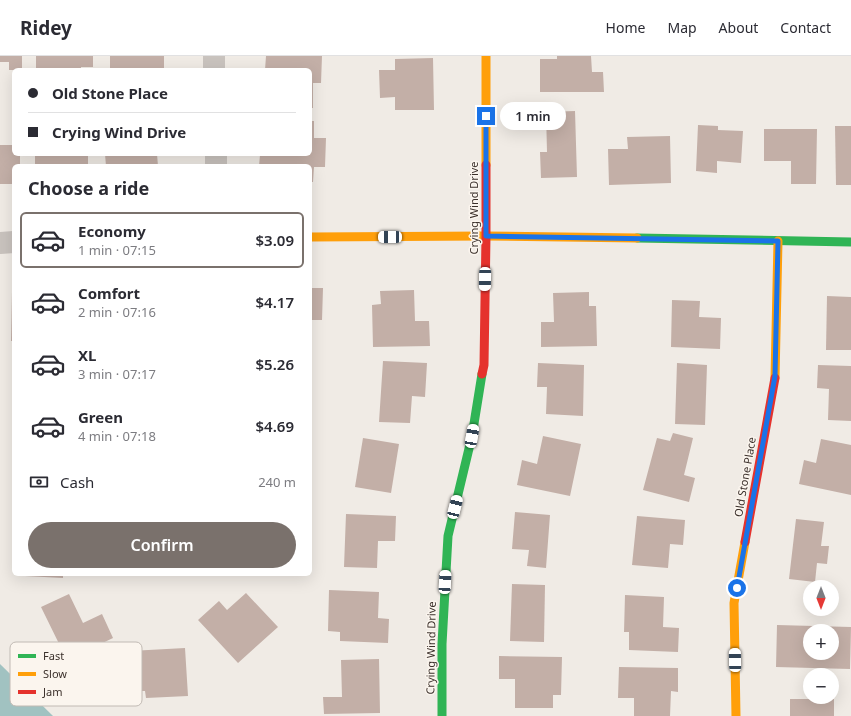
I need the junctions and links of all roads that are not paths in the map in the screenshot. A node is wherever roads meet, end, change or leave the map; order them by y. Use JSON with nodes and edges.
{"nodes":[{"id":1,"x":214,"y":56,"type":"edge"},
{"id":2,"x":486,"y":56,"type":"edge"},
{"id":3,"x":214,"y":68,"type":"edge"},
{"id":4,"x":486,"y":236,"type":"junction"},
{"id":5,"x":312,"y":237,"type":"edge"},
{"id":6,"x":778,"y":241,"type":"junction"},
{"id":7,"x":12,"y":242,"type":"edge"},
{"id":8,"x":851,"y":242,"type":"edge"},
{"id":9,"x":0,"y":243,"type":"edge"},
{"id":10,"x":442,"y":716,"type":"edge"},
{"id":11,"x":736,"y":716,"type":"edge"}],
"edges":[{"from":1,"to":3,"type":"street"},
{"from":2,"to":4,"type":"street","name":"Crying Wind Drive"},
{"from":4,"to":5,"type":"street"},
{"from":4,"to":6,"type":"street"},
{"from":4,"to":10,"type":"street","name":"Crying Wind Drive"},
{"from":6,"to":8,"type":"street"},
{"from":6,"to":11,"type":"street","name":"Old Stone Place"},
{"from":7,"to":9,"type":"street"}]}
